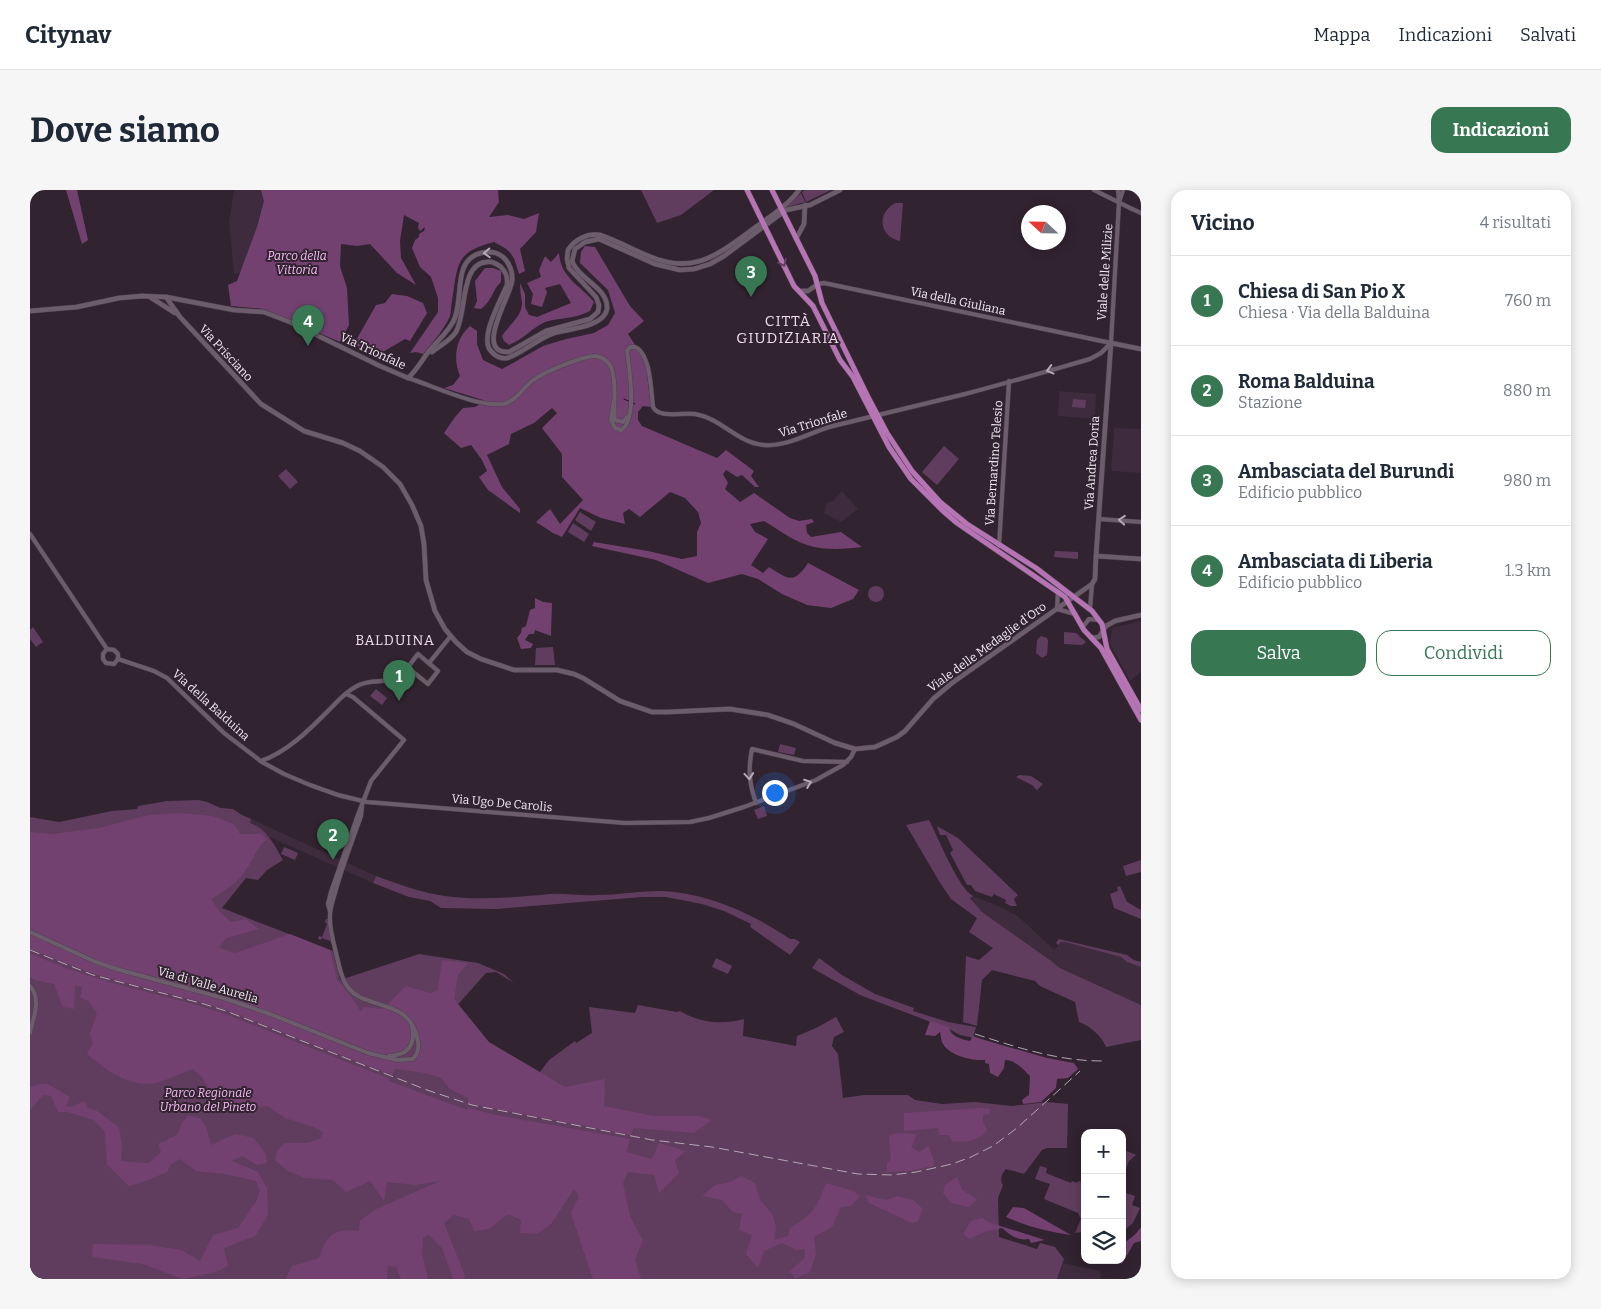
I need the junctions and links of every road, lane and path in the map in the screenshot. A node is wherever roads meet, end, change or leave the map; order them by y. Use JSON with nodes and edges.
{"nodes":[{"id":1,"x":747,"y":190,"type":"edge"},
{"id":2,"x":772,"y":190,"type":"edge"},
{"id":3,"x":799,"y":190,"type":"edge"},
{"id":4,"x":840,"y":190,"type":"edge"},
{"id":5,"x":1094,"y":190,"type":"edge"},
{"id":6,"x":1118,"y":190,"type":"edge"},
{"id":7,"x":1123,"y":190,"type":"edge"},
{"id":8,"x":1119,"y":202,"type":"junction"},
{"id":9,"x":804,"y":205,"type":"junction"},
{"id":10,"x":782,"y":210,"type":"junction"},
{"id":11,"x":1141,"y":213,"type":"edge"},
{"id":12,"x":764,"y":224,"type":"junction"},
{"id":13,"x":796,"y":239,"type":"junction"},
{"id":14,"x":617,"y":244,"type":"junction"},
{"id":15,"x":639,"y":255,"type":"junction"},
{"id":16,"x":700,"y":265,"type":"junction"},
{"id":17,"x":574,"y":271,"type":"junction"},
{"id":18,"x":818,"y":284,"type":"junction"},
{"id":19,"x":509,"y":285,"type":"junction"},
{"id":20,"x":798,"y":290,"type":"junction"},
{"id":21,"x":147,"y":296,"type":"junction"},
{"id":22,"x":166,"y":298,"type":"junction"},
{"id":23,"x":502,"y":302,"type":"junction"},
{"id":24,"x":30,"y":309,"type":"edge"},
{"id":25,"x":180,"y":317,"type":"junction"},
{"id":26,"x":1110,"y":343,"type":"junction"},
{"id":27,"x":1141,"y":349,"type":"edge"},
{"id":28,"x":425,"y":358,"type":"junction"},
{"id":29,"x":408,"y":378,"type":"junction"},
{"id":30,"x":1010,"y":381,"type":"junction"},
{"id":31,"x":614,"y":400,"type":"junction"},
{"id":32,"x":259,"y":402,"type":"joint"},
{"id":33,"x":629,"y":413,"type":"junction"},
{"id":34,"x":875,"y":416,"type":"junction"},
{"id":35,"x":1099,"y":519,"type":"junction"},
{"id":36,"x":1141,"y":522,"type":"edge"},
{"id":37,"x":30,"y":534,"type":"edge"},
{"id":38,"x":999,"y":546,"type":"junction"},
{"id":39,"x":1096,"y":556,"type":"junction"},
{"id":40,"x":1141,"y":559,"type":"edge"},
{"id":41,"x":1092,"y":584,"type":"junction"},
{"id":42,"x":1058,"y":591,"type":"junction"},
{"id":43,"x":1075,"y":597,"type":"junction"},
{"id":44,"x":1068,"y":602,"type":"junction"},
{"id":45,"x":1057,"y":609,"type":"junction"},
{"id":46,"x":1090,"y":609,"type":"junction"},
{"id":47,"x":1075,"y":614,"type":"junction"},
{"id":48,"x":1141,"y":615,"type":"edge"},
{"id":49,"x":1100,"y":620,"type":"junction"},
{"id":50,"x":1082,"y":628,"type":"junction"},
{"id":51,"x":1104,"y":630,"type":"junction"},
{"id":52,"x":450,"y":637,"type":"junction"},
{"id":53,"x":1090,"y":637,"type":"junction"},
{"id":54,"x":107,"y":649,"type":"junction"},
{"id":55,"x":118,"y":659,"type":"junction"},
{"id":56,"x":429,"y":663,"type":"junction"},
{"id":57,"x":407,"y":667,"type":"junction"},
{"id":58,"x":346,"y":694,"type":"junction"},
{"id":59,"x":1141,"y":710,"type":"edge"},
{"id":60,"x":1141,"y":720,"type":"edge"},
{"id":61,"x":855,"y":749,"type":"junction"},
{"id":62,"x":261,"y":760,"type":"junction"},
{"id":63,"x":847,"y":762,"type":"junction"},
{"id":64,"x":364,"y":801,"type":"junction"},
{"id":65,"x":756,"y":803,"type":"junction"},
{"id":66,"x":30,"y":932,"type":"edge"},
{"id":67,"x":30,"y":986,"type":"edge"},
{"id":68,"x":411,"y":1022,"type":"junction"},
{"id":69,"x":30,"y":1033,"type":"edge"},
{"id":70,"x":382,"y":1056,"type":"junction"}],
"edges":[{"from":1,"to":12,"type":"main road"},
{"from":2,"to":10,"type":"main road"},
{"from":3,"to":10,"type":"main road"},
{"from":4,"to":9,"type":"main road"},
{"from":5,"to":8,"type":"street"},
{"from":6,"to":8,"type":"street","name":"Viale delle Milizie"},
{"from":7,"to":8,"type":"street","name":"Viale delle Milizie"},
{"from":8,"to":11,"type":"street"},
{"from":8,"to":26,"type":"street","name":"Viale delle Milizie"},
{"from":9,"to":10,"type":"main road"},
{"from":9,"to":13,"type":"main road"},
{"from":10,"to":12,"type":"main road"},
{"from":10,"to":13,"type":"main road"},
{"from":12,"to":16,"type":"main road"},
{"from":12,"to":20,"type":"main road","one_way":true},
{"from":13,"to":18,"type":"main road"},
{"from":14,"to":15,"type":"main road"},
{"from":14,"to":17,"type":"main road"},
{"from":14,"to":17,"type":"main road"},
{"from":15,"to":16,"type":"main road"},
{"from":15,"to":16,"type":"main road"},
{"from":17,"to":23,"type":"main road"},
{"from":17,"to":23,"type":"main road"},
{"from":18,"to":20,"type":"main road"},
{"from":18,"to":26,"type":"street","name":"Via della Giuliana"},
{"from":18,"to":34,"type":"main road"},
{"from":19,"to":23,"type":"main road"},
{"from":19,"to":28,"type":"main road"},
{"from":19,"to":28,"type":"main road","one_way":true},
{"from":20,"to":34,"type":"main road"},
{"from":21,"to":22,"type":"main road","name":"Via Trionfale"},
{"from":21,"to":24,"type":"main road","name":"Via Trionfale"},
{"from":21,"to":25,"type":"main road","name":"Via Prisciano"},
{"from":22,"to":25,"type":"main road","name":"Via Prisciano"},
{"from":22,"to":29,"type":"main road","name":"Via Trionfale"},
{"from":25,"to":32,"type":"main road","name":"Via Prisciano"},
{"from":26,"to":27,"type":"main road"},
{"from":26,"to":30,"type":"street","name":"Via Trionfale","one_way":true},
{"from":26,"to":35,"type":"main road","name":"Via Andrea Doria"},
{"from":28,"to":29,"type":"main road"},
{"from":29,"to":31,"type":"street","name":"Via Trionfale"},
{"from":30,"to":34,"type":"street","name":"Via Trionfale"},
{"from":30,"to":38,"type":"street","name":"Via Bernardino Telesio"},
{"from":31,"to":33,"type":"street","name":"Via Trionfale"},
{"from":31,"to":33,"type":"street","name":"Via Trionfale"},
{"from":32,"to":52,"type":"main road","name":"Viale delle Medaglie d'Oro"},
{"from":33,"to":34,"type":"street","name":"Via Trionfale"},
{"from":34,"to":38,"type":"main road"},
{"from":34,"to":42,"type":"main road"},
{"from":36,"to":35,"type":"street","one_way":true},
{"from":35,"to":39,"type":"main road","name":"Via Andrea Doria"},
{"from":37,"to":54,"type":"street"},
{"from":38,"to":43,"type":"main road"},
{"from":39,"to":40,"type":"main road"},
{"from":39,"to":41,"type":"main road","name":"Via Andrea Doria"},
{"from":41,"to":43,"type":"main road","name":"Viale delle Medaglie d'Oro"},
{"from":41,"to":46,"type":"street"},
{"from":42,"to":44,"type":"main road"},
{"from":42,"to":45,"type":"street"},
{"from":43,"to":44,"type":"main road","name":"Viale delle Medaglie d'Oro"},
{"from":43,"to":46,"type":"main road"},
{"from":44,"to":45,"type":"main road","name":"Viale delle Medaglie d'Oro"},
{"from":44,"to":47,"type":"main road"},
{"from":45,"to":47,"type":"street"},
{"from":45,"to":61,"type":"main road","name":"Viale delle Medaglie d'Oro"},
{"from":46,"to":49,"type":"main road"},
{"from":47,"to":50,"type":"main road"},
{"from":48,"to":51,"type":"main road"},
{"from":49,"to":50,"type":"street"},
{"from":49,"to":51,"type":"main road"},
{"from":50,"to":53,"type":"main road"},
{"from":51,"to":53,"type":"main road"},
{"from":51,"to":59,"type":"main road"},
{"from":52,"to":56,"type":"street"},
{"from":52,"to":61,"type":"main road","name":"Viale delle Medaglie d'Oro"},
{"from":53,"to":60,"type":"main road"},
{"from":54,"to":55,"type":"street"},
{"from":54,"to":55,"type":"street"},
{"from":55,"to":62,"type":"street","name":"Via della Balduina"},
{"from":56,"to":57,"type":"street"},
{"from":56,"to":57,"type":"street"},
{"from":57,"to":58,"type":"street"},
{"from":58,"to":62,"type":"street"},
{"from":58,"to":64,"type":"street"},
{"from":61,"to":63,"type":"street"},
{"from":62,"to":64,"type":"street","name":"Via Ugo De Carolis"},
{"from":65,"to":63,"type":"street","name":"Via Ugo De Carolis","one_way":true},
{"from":63,"to":65,"type":"street","one_way":true},
{"from":64,"to":65,"type":"street","name":"Via Ugo De Carolis"},
{"from":64,"to":68,"type":"street"},
{"from":66,"to":70,"type":"street","name":"Via di Valle Aurelia"},
{"from":67,"to":69,"type":"street"},
{"from":68,"to":70,"type":"street","name":"Via di Valle Aurelia"},
{"from":68,"to":70,"type":"street","name":"Via di Valle Aurelia"}]}
